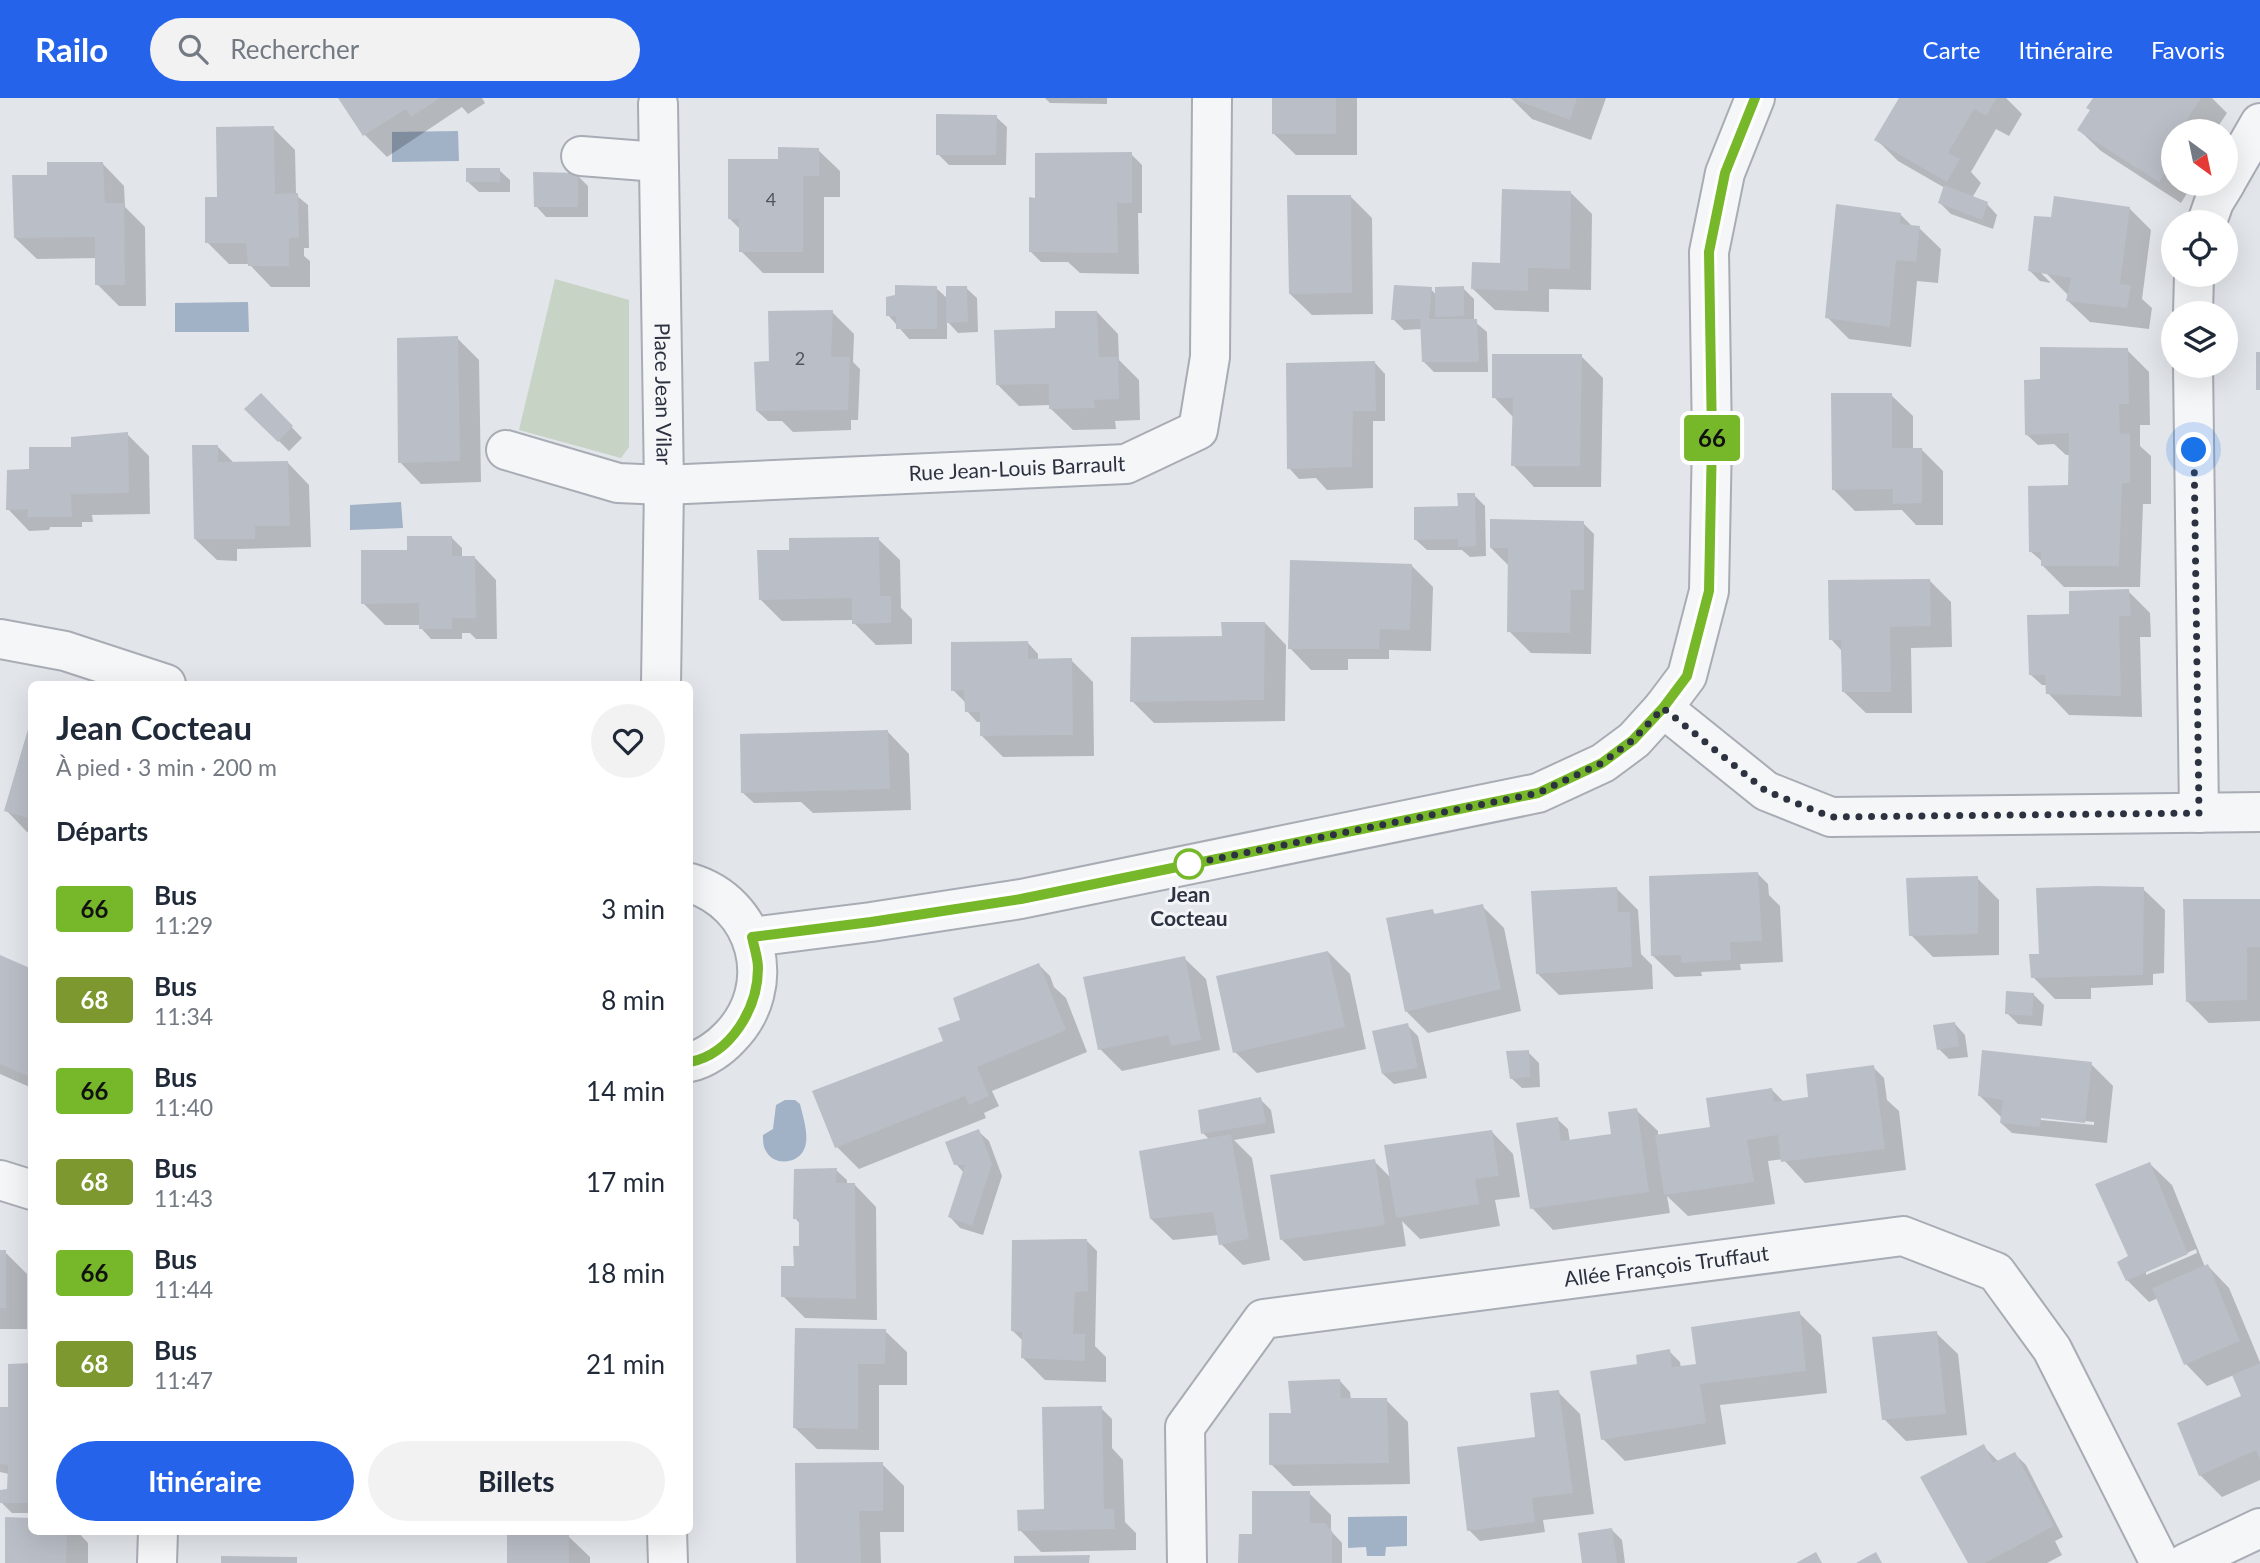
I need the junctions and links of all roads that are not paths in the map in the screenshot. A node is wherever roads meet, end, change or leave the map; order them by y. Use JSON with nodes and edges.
{"nodes":[{"id":1,"x":1212,"y":98,"type":"edge"},
{"id":2,"x":1755,"y":98,"type":"edge"},
{"id":3,"x":658,"y":104,"type":"dead end"},
{"id":4,"x":2260,"y":123,"type":"edge"},
{"id":5,"x":581,"y":156,"type":"dead end"},
{"id":6,"x":2238,"y":161,"type":"edge"},
{"id":7,"x":658,"y":162,"type":"junction"},
{"id":8,"x":2193,"y":378,"type":"edge"},
{"id":9,"x":506,"y":450,"type":"dead end"},
{"id":10,"x":664,"y":485,"type":"junction"},
{"id":11,"x":0,"y":639,"type":"edge"},
{"id":12,"x":157,"y":681,"type":"edge"},
{"id":13,"x":661,"y":681,"type":"edge"},
{"id":14,"x":1663,"y":708,"type":"junction"},
{"id":15,"x":2199,"y":813,"type":"junction"},
{"id":16,"x":2260,"y":813,"type":"edge"},
{"id":17,"x":693,"y":884,"type":"edge"},
{"id":18,"x":752,"y":937,"type":"junction"},
{"id":19,"x":693,"y":1060,"type":"edge"},
{"id":20,"x":0,"y":1180,"type":"edge"},
{"id":21,"x":28,"y":1189,"type":"edge"},
{"id":22,"x":2260,"y":1528,"type":"edge"},
{"id":23,"x":158,"y":1535,"type":"edge"},
{"id":24,"x":667,"y":1535,"type":"edge"},
{"id":25,"x":157,"y":1563,"type":"edge"},
{"id":26,"x":668,"y":1563,"type":"edge"},
{"id":27,"x":1186,"y":1563,"type":"edge"},
{"id":28,"x":2160,"y":1563,"type":"edge"},
{"id":29,"x":2186,"y":1563,"type":"edge"}],
"edges":[{"from":1,"to":10,"type":"street","name":"Rue Jean-Louis Barrault"},
{"from":2,"to":14,"type":"street"},
{"from":3,"to":7,"type":"street","name":"Place Jean Vilar"},
{"from":4,"to":6,"type":"street"},
{"from":5,"to":7,"type":"street"},
{"from":7,"to":10,"type":"street","name":"Place Jean Vilar"},
{"from":8,"to":15,"type":"street"},
{"from":9,"to":10,"type":"street"},
{"from":10,"to":13,"type":"street","name":"Place Jean Vilar"},
{"from":11,"to":12,"type":"street"},
{"from":14,"to":15,"type":"street"},
{"from":14,"to":18,"type":"street"},
{"from":15,"to":16,"type":"street"},
{"from":17,"to":18,"type":"street"},
{"from":18,"to":19,"type":"street"},
{"from":20,"to":21,"type":"street"},
{"from":22,"to":29,"type":"street"},
{"from":23,"to":25,"type":"street"},
{"from":24,"to":26,"type":"street"},
{"from":27,"to":28,"type":"street","name":"Allée François Truffaut"}]}
